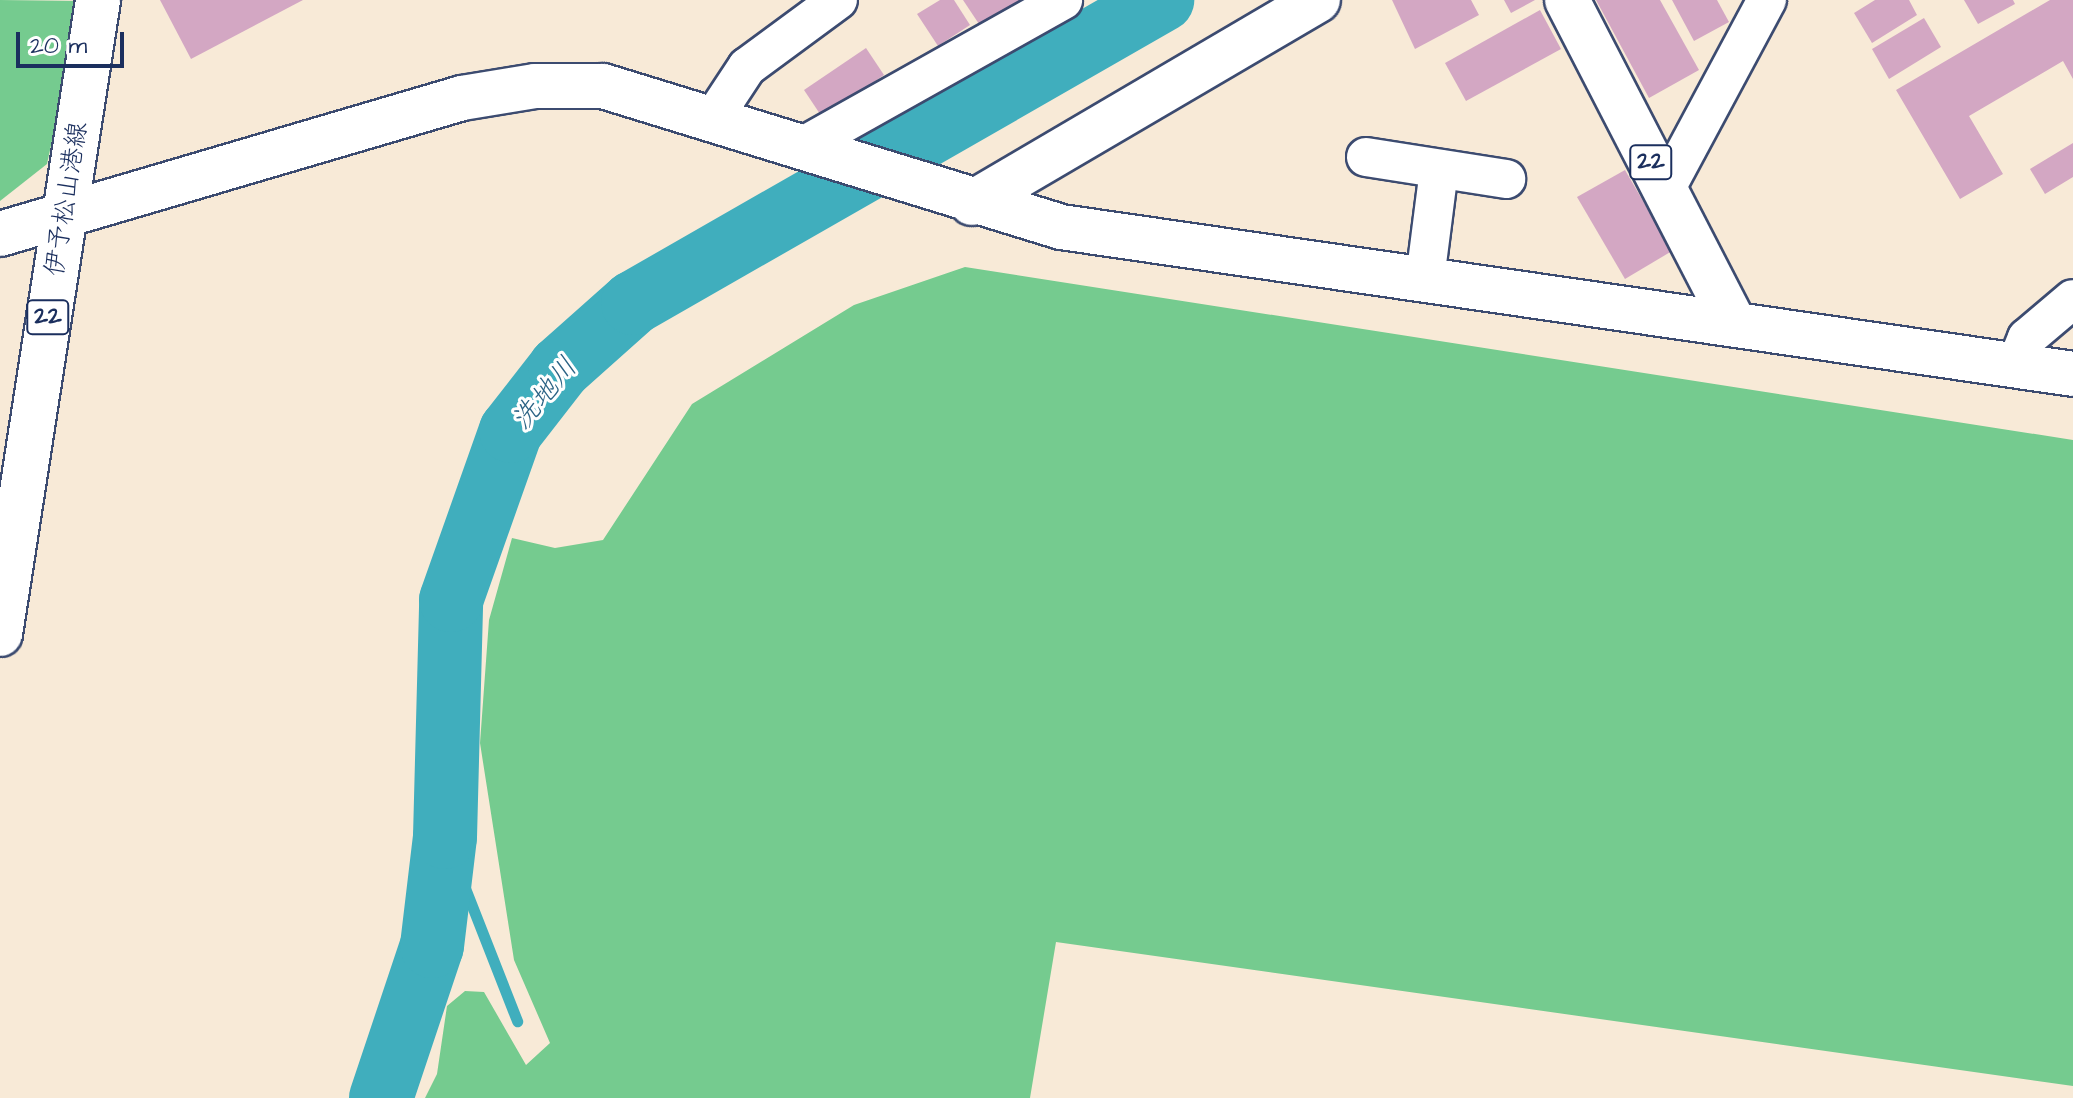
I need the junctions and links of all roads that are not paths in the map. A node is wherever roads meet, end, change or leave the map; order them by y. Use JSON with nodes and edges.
{"nodes":[{"id":1,"x":838,"y":0,"type":"edge"},
{"id":2,"x":1063,"y":0,"type":"edge"},
{"id":3,"x":1318,"y":0,"type":"edge"},
{"id":4,"x":1567,"y":0,"type":"edge"},
{"id":5,"x":1767,"y":0,"type":"edge"},
{"id":6,"x":97,"y":1,"type":"edge"},
{"id":7,"x":714,"y":117,"type":"junction"},
{"id":8,"x":819,"y":151,"type":"junction"},
{"id":9,"x":1366,"y":157,"type":"dead end"},
{"id":10,"x":1439,"y":169,"type":"junction"},
{"id":11,"x":1506,"y":179,"type":"dead end"},
{"id":12,"x":1665,"y":190,"type":"junction"},
{"id":13,"x":972,"y":203,"type":"junction"},
{"id":14,"x":64,"y":213,"type":"junction"},
{"id":15,"x":0,"y":234,"type":"edge"},
{"id":16,"x":1425,"y":279,"type":"junction"},
{"id":17,"x":2073,"y":299,"type":"edge"},
{"id":18,"x":1734,"y":324,"type":"junction"},
{"id":19,"x":2016,"y":365,"type":"junction"},
{"id":20,"x":2073,"y":374,"type":"edge"},
{"id":21,"x":0,"y":634,"type":"edge"}],
"edges":[{"from":1,"to":7,"type":"street"},
{"from":2,"to":8,"type":"street"},
{"from":3,"to":13,"type":"street"},
{"from":4,"to":12,"type":"street","number":"22"},
{"from":5,"to":12,"type":"street"},
{"from":6,"to":14,"type":"street","name":"伊予松山港線","number":"22"},
{"from":7,"to":8,"type":"street"},
{"from":7,"to":14,"type":"street"},
{"from":8,"to":13,"type":"street"},
{"from":9,"to":10,"type":"street"},
{"from":10,"to":11,"type":"street"},
{"from":10,"to":16,"type":"street"},
{"from":12,"to":18,"type":"street","number":"22"},
{"from":13,"to":16,"type":"street"},
{"from":14,"to":15,"type":"street"},
{"from":14,"to":21,"type":"street","name":"伊予松山港線","number":"22"},
{"from":16,"to":18,"type":"street"},
{"from":17,"to":19,"type":"street"},
{"from":18,"to":19,"type":"street"},
{"from":19,"to":20,"type":"street"}]}
